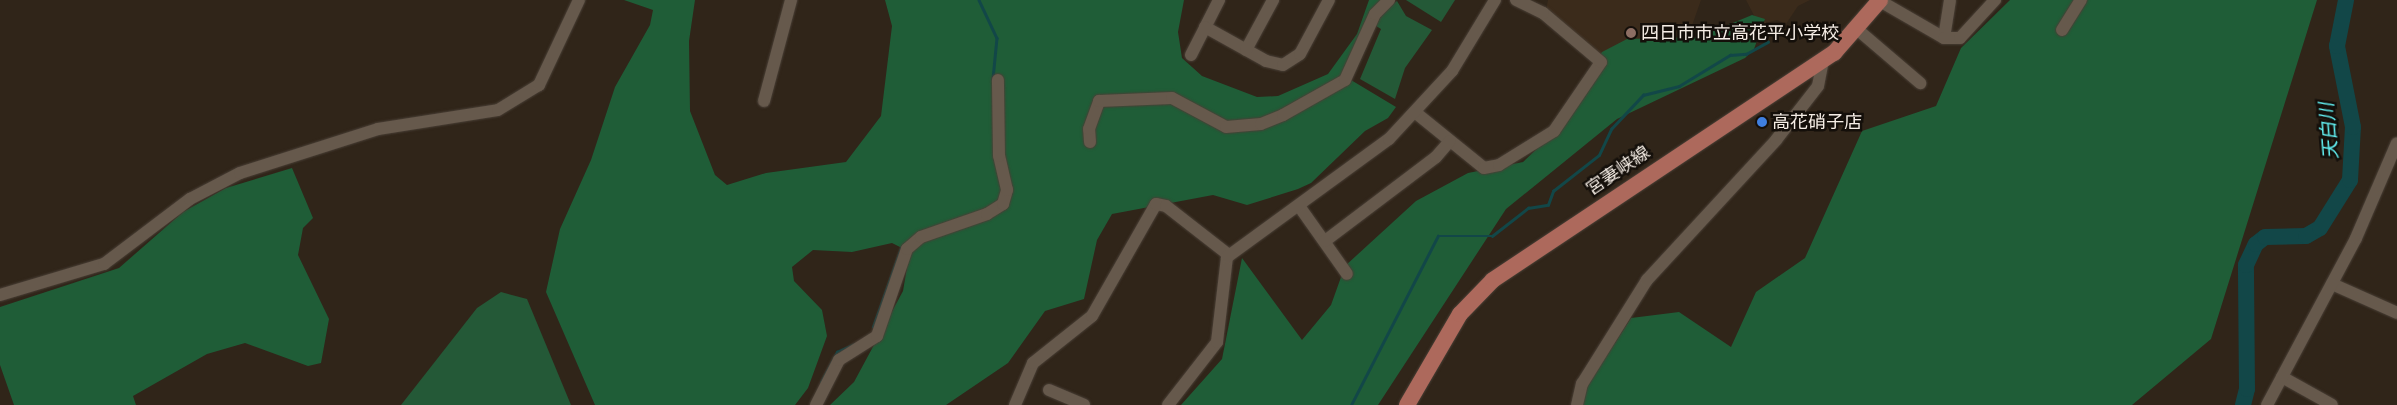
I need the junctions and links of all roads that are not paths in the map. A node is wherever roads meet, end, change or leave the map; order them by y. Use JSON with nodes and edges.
{"nodes":[{"id":1,"x":579,"y":0,"type":"edge"},
{"id":2,"x":791,"y":0,"type":"edge"},
{"id":3,"x":1219,"y":0,"type":"edge"},
{"id":4,"x":1273,"y":0,"type":"edge"},
{"id":5,"x":1329,"y":0,"type":"edge"},
{"id":6,"x":1389,"y":0,"type":"edge"},
{"id":7,"x":1494,"y":0,"type":"edge"},
{"id":8,"x":1516,"y":0,"type":"edge"},
{"id":9,"x":1880,"y":0,"type":"edge"},
{"id":10,"x":1950,"y":0,"type":"edge"},
{"id":11,"x":1996,"y":0,"type":"edge"},
{"id":12,"x":2081,"y":0,"type":"edge"},
{"id":13,"x":1542,"y":5,"type":"edge"},
{"id":14,"x":1205,"y":27,"type":"junction"},
{"id":15,"x":1858,"y":30,"type":"junction"},
{"id":16,"x":2062,"y":30,"type":"dead end"},
{"id":17,"x":1944,"y":38,"type":"junction"},
{"id":18,"x":1246,"y":50,"type":"junction"},
{"id":19,"x":1191,"y":55,"type":"dead end"},
{"id":20,"x":1824,"y":61,"type":"junction"},
{"id":21,"x":998,"y":80,"type":"dead end"},
{"id":22,"x":1920,"y":83,"type":"dead end"},
{"id":23,"x":764,"y":101,"type":"dead end"},
{"id":24,"x":1416,"y":113,"type":"junction"},
{"id":25,"x":1450,"y":141,"type":"junction"},
{"id":26,"x":1090,"y":142,"type":"dead end"},
{"id":27,"x":2397,"y":143,"type":"edge"},
{"id":28,"x":1299,"y":206,"type":"junction"},
{"id":29,"x":1325,"y":241,"type":"junction"},
{"id":30,"x":1229,"y":255,"type":"junction"},
{"id":31,"x":1347,"y":274,"type":"dead end"},
{"id":32,"x":2332,"y":284,"type":"junction"},
{"id":33,"x":0,"y":295,"type":"edge"},
{"id":34,"x":2397,"y":313,"type":"edge"},
{"id":35,"x":2282,"y":377,"type":"junction"},
{"id":36,"x":1049,"y":390,"type":"dead end"},
{"id":37,"x":816,"y":405,"type":"edge"},
{"id":38,"x":1015,"y":405,"type":"edge"},
{"id":39,"x":1084,"y":405,"type":"edge"},
{"id":40,"x":1168,"y":405,"type":"edge"},
{"id":41,"x":1407,"y":405,"type":"edge"},
{"id":42,"x":1577,"y":405,"type":"edge"},
{"id":43,"x":2266,"y":405,"type":"edge"},
{"id":44,"x":2332,"y":405,"type":"edge"}],
"edges":[{"from":1,"to":33,"type":"street"},
{"from":2,"to":23,"type":"street"},
{"from":3,"to":14,"type":"street"},
{"from":4,"to":18,"type":"street"},
{"from":5,"to":18,"type":"street"},
{"from":6,"to":26,"type":"street"},
{"from":7,"to":24,"type":"street"},
{"from":8,"to":13,"type":"street"},
{"from":9,"to":15,"type":"main road","name":"宮妻峡線"},
{"from":9,"to":17,"type":"street"},
{"from":10,"to":17,"type":"street"},
{"from":11,"to":17,"type":"street"},
{"from":12,"to":16,"type":"street"},
{"from":13,"to":25,"type":"street"},
{"from":14,"to":18,"type":"street"},
{"from":14,"to":19,"type":"street"},
{"from":15,"to":20,"type":"main road","name":"宮妻峡線"},
{"from":15,"to":22,"type":"street"},
{"from":20,"to":41,"type":"main road","name":"宮妻峡線"},
{"from":20,"to":42,"type":"street"},
{"from":21,"to":37,"type":"street"},
{"from":24,"to":25,"type":"street"},
{"from":24,"to":28,"type":"street"},
{"from":25,"to":29,"type":"street"},
{"from":27,"to":32,"type":"street"},
{"from":28,"to":29,"type":"street"},
{"from":28,"to":30,"type":"street"},
{"from":29,"to":31,"type":"street"},
{"from":30,"to":38,"type":"street"},
{"from":30,"to":40,"type":"street"},
{"from":32,"to":34,"type":"street"},
{"from":32,"to":35,"type":"street"},
{"from":35,"to":43,"type":"street"},
{"from":35,"to":44,"type":"street"},
{"from":36,"to":39,"type":"street"}]}
